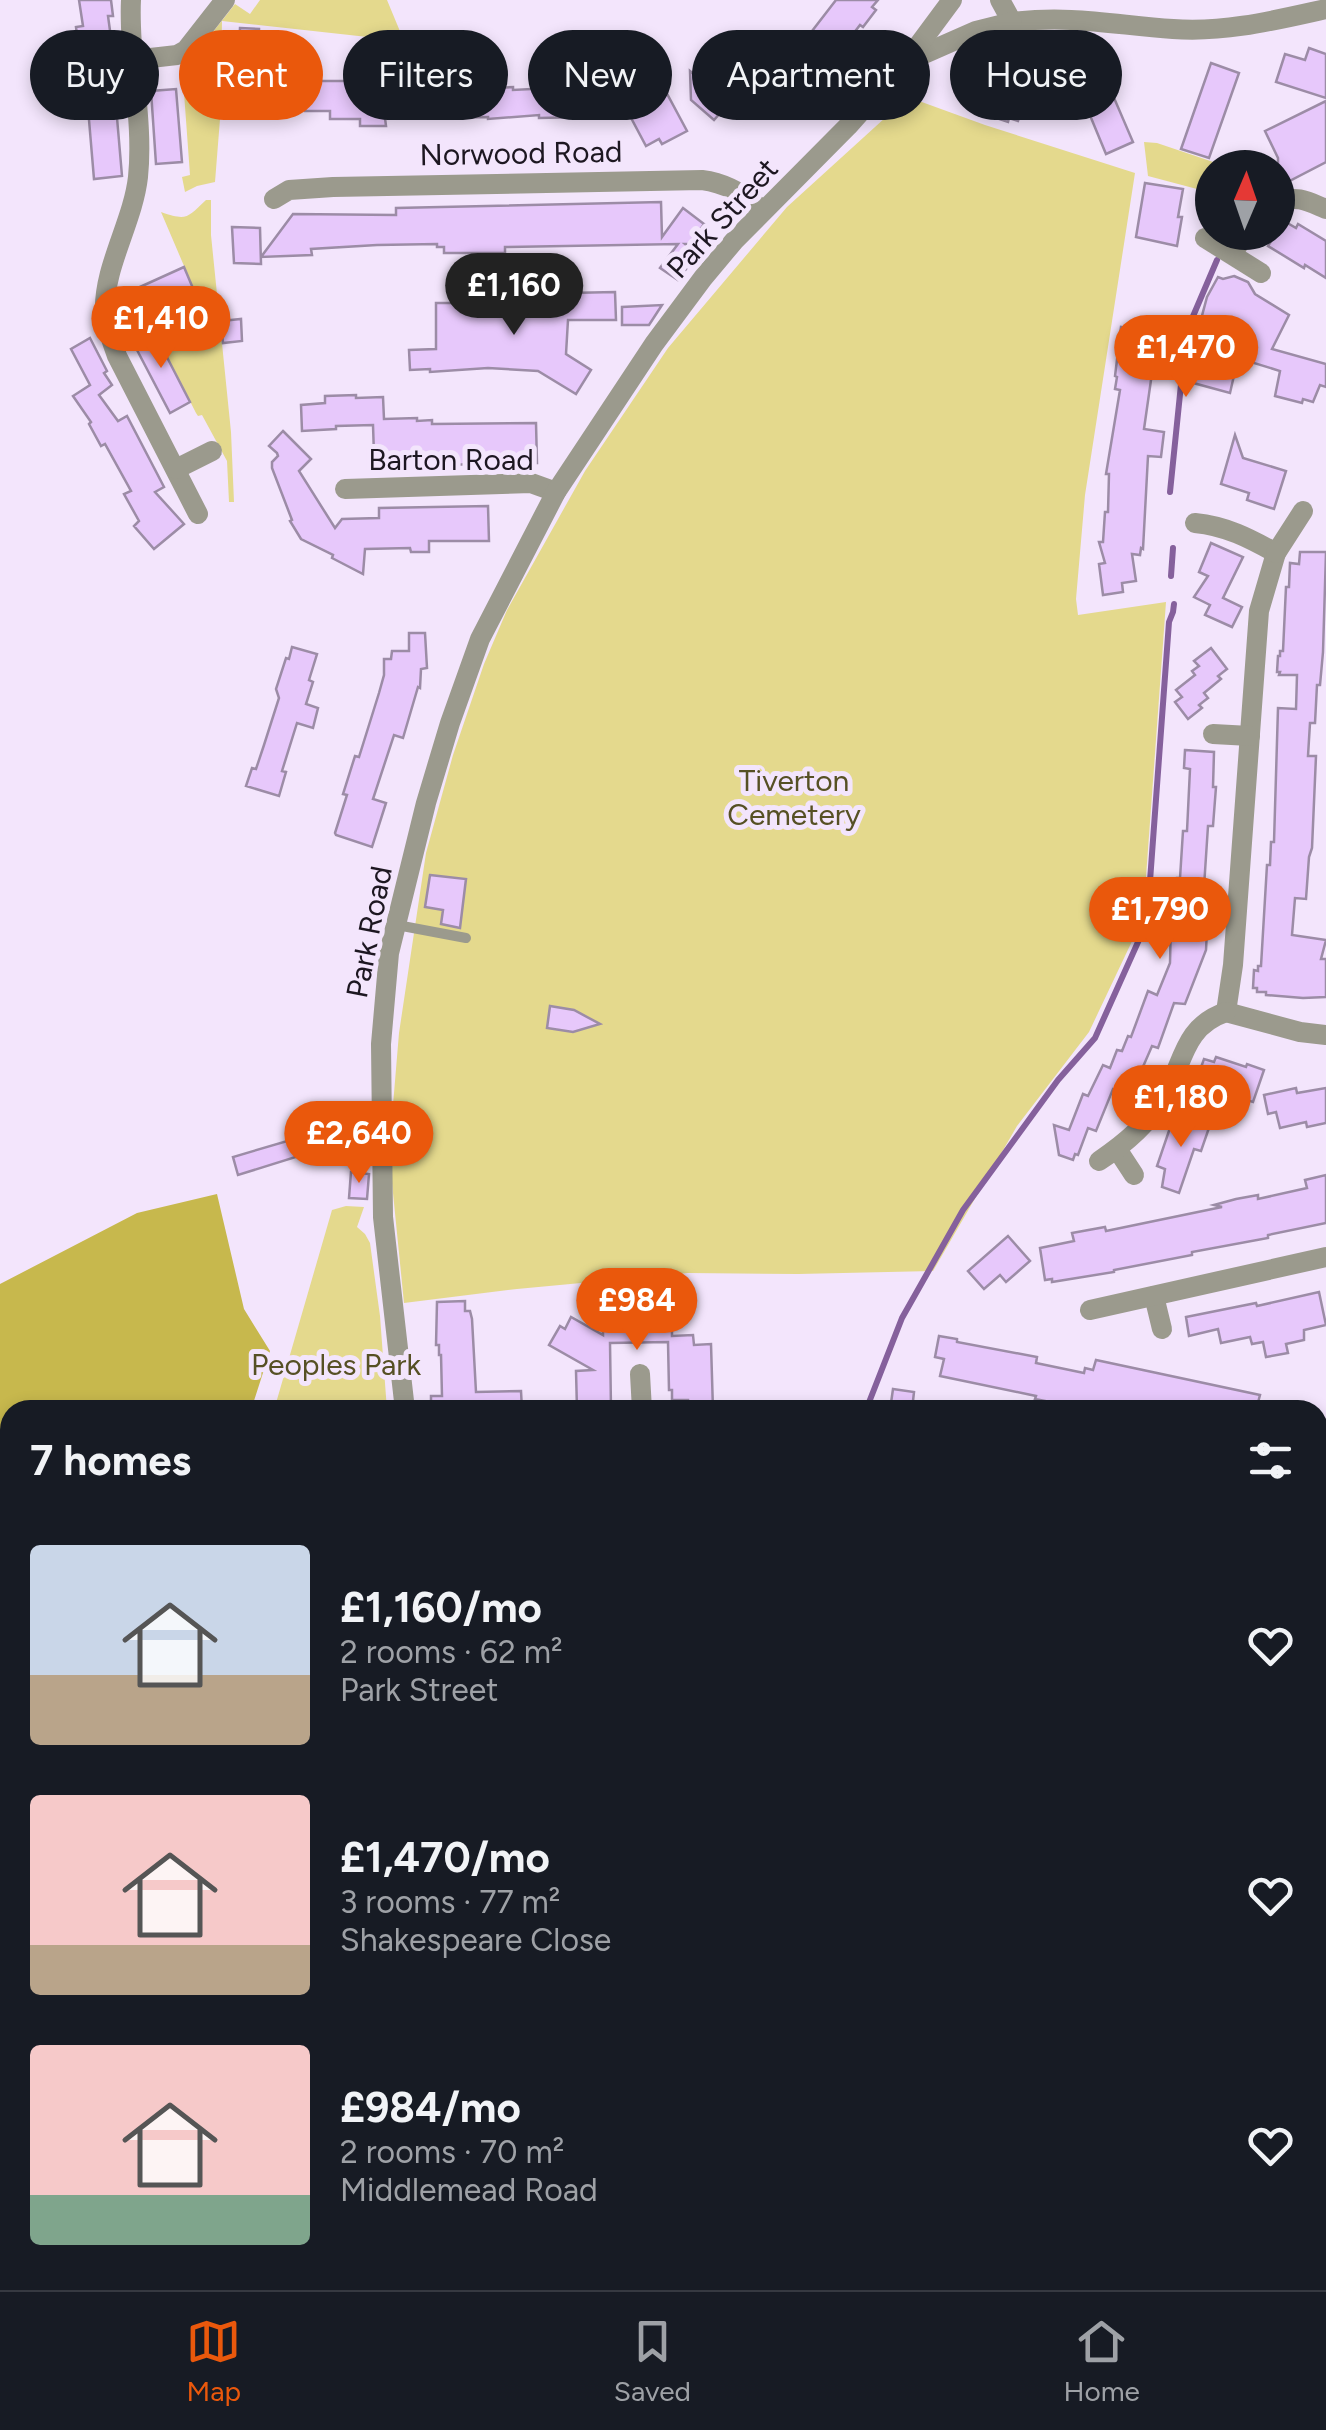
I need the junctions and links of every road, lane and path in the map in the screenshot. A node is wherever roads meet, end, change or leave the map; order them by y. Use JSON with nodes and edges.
{"nodes":[{"id":1,"x":131,"y":0,"type":"edge"},
{"id":2,"x":224,"y":0,"type":"edge"},
{"id":3,"x":952,"y":0,"type":"edge"},
{"id":4,"x":1000,"y":0,"type":"edge"},
{"id":5,"x":1326,"y":9,"type":"edge"},
{"id":6,"x":1012,"y":22,"type":"junction"},
{"id":7,"x":132,"y":30,"type":"edge"},
{"id":8,"x":930,"y":30,"type":"edge"},
{"id":9,"x":930,"y":51,"type":"edge"},
{"id":10,"x":159,"y":57,"type":"edge"},
{"id":11,"x":137,"y":120,"type":"edge"},
{"id":12,"x":853,"y":120,"type":"edge"},
{"id":13,"x":1295,"y":198,"type":"edge"},
{"id":14,"x":274,"y":199,"type":"dead end"},
{"id":15,"x":1326,"y":209,"type":"edge"},
{"id":16,"x":763,"y":211,"type":"junction"},
{"id":17,"x":1227,"y":250,"type":"edge"},
{"id":18,"x":1234,"y":250,"type":"edge"},
{"id":19,"x":1232,"y":253,"type":"junction"},
{"id":20,"x":1261,"y":273,"type":"dead end"},
{"id":21,"x":212,"y":451,"type":"dead end"},
{"id":22,"x":176,"y":469,"type":"junction"},
{"id":23,"x":346,"y":489,"type":"dead end"},
{"id":24,"x":556,"y":492,"type":"junction"},
{"id":25,"x":1303,"y":511,"type":"dead end"},
{"id":26,"x":198,"y":514,"type":"dead end"},
{"id":27,"x":1195,"y":523,"type":"dead end"},
{"id":28,"x":1276,"y":553,"type":"junction"},
{"id":29,"x":1214,"y":734,"type":"dead end"},
{"id":30,"x":1250,"y":736,"type":"junction"},
{"id":31,"x":397,"y":925,"type":"junction"},
{"id":32,"x":466,"y":938,"type":"dead end"},
{"id":33,"x":1226,"y":1012,"type":"junction"},
{"id":34,"x":1326,"y":1035,"type":"edge"},
{"id":35,"x":1134,"y":1175,"type":"dead end"},
{"id":36,"x":1326,"y":1257,"type":"edge"},
{"id":37,"x":1154,"y":1296,"type":"junction"},
{"id":38,"x":1090,"y":1310,"type":"dead end"},
{"id":39,"x":1162,"y":1329,"type":"dead end"},
{"id":40,"x":640,"y":1374,"type":"dead end"},
{"id":41,"x":403,"y":1400,"type":"edge"},
{"id":42,"x":641,"y":1400,"type":"edge"}],
"edges":[{"from":1,"to":7,"type":"street"},
{"from":2,"to":10,"type":"street"},
{"from":3,"to":8,"type":"street","name":"Park Street"},
{"from":4,"to":6,"type":"street"},
{"from":5,"to":6,"type":"street"},
{"from":6,"to":9,"type":"street"},
{"from":11,"to":22,"type":"street"},
{"from":12,"to":16,"type":"street","name":"Park Street"},
{"from":13,"to":15,"type":"street"},
{"from":14,"to":16,"type":"street","name":"Norwood Road"},
{"from":16,"to":24,"type":"street","name":"Park Street"},
{"from":17,"to":19,"type":"street"},
{"from":18,"to":19,"type":"street"},
{"from":19,"to":20,"type":"street"},
{"from":21,"to":22,"type":"street"},
{"from":22,"to":26,"type":"street"},
{"from":23,"to":24,"type":"street","name":"Barton Road"},
{"from":24,"to":31,"type":"street","name":"Park Road"},
{"from":25,"to":28,"type":"street"},
{"from":27,"to":28,"type":"street"},
{"from":28,"to":30,"type":"street"},
{"from":29,"to":30,"type":"street"},
{"from":30,"to":33,"type":"street"},
{"from":31,"to":32,"type":"lane"},
{"from":31,"to":41,"type":"street","name":"Park Road"},
{"from":33,"to":34,"type":"street"},
{"from":33,"to":35,"type":"street"},
{"from":36,"to":37,"type":"street"},
{"from":37,"to":38,"type":"street"},
{"from":37,"to":39,"type":"street"},
{"from":40,"to":42,"type":"street"}]}
